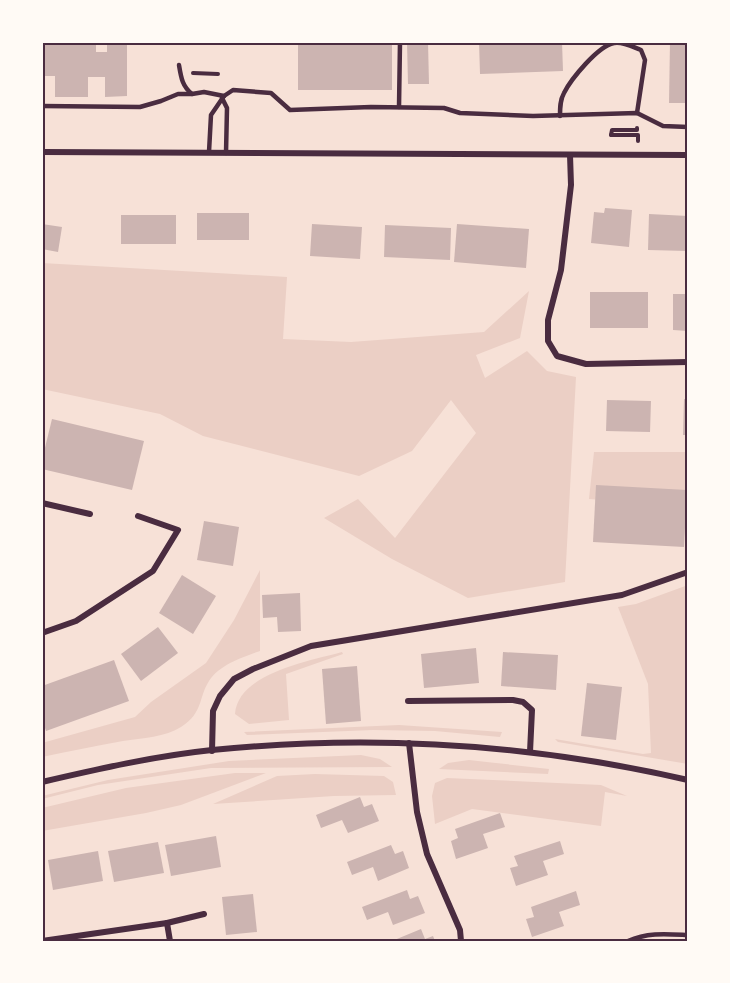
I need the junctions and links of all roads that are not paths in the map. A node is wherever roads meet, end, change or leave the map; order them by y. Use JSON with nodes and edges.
{"nodes":[{"id":1,"x":400,"y":42,"type":"edge"},
{"id":2,"x":179,"y":65,"type":"dead end"},
{"id":3,"x":192,"y":94,"type":"junction"},
{"id":4,"x":223,"y":97,"type":"junction"},
{"id":5,"x":42,"y":105,"type":"edge"},
{"id":6,"x":399,"y":107,"type":"junction"},
{"id":7,"x":637,"y":113,"type":"junction"},
{"id":8,"x":560,"y":116,"type":"junction"},
{"id":9,"x":688,"y":127,"type":"edge"},
{"id":10,"x":42,"y":152,"type":"edge"},
{"id":11,"x":209,"y":152,"type":"junction"},
{"id":12,"x":226,"y":153,"type":"junction"},
{"id":13,"x":570,"y":155,"type":"junction"},
{"id":14,"x":688,"y":155,"type":"edge"},
{"id":15,"x":688,"y":362,"type":"edge"},
{"id":16,"x":42,"y":503,"type":"edge"},
{"id":17,"x":90,"y":514,"type":"dead end"},
{"id":18,"x":138,"y":516,"type":"dead end"},
{"id":19,"x":688,"y":572,"type":"edge"},
{"id":20,"x":42,"y":633,"type":"edge"},
{"id":21,"x":408,"y":701,"type":"dead end"},
{"id":22,"x":409,"y":743,"type":"junction"},
{"id":23,"x":212,"y":750,"type":"junction"},
{"id":24,"x":530,"y":752,"type":"junction"},
{"id":25,"x":688,"y":780,"type":"edge"},
{"id":26,"x":42,"y":782,"type":"edge"},
{"id":27,"x":204,"y":914,"type":"dead end"},
{"id":28,"x":167,"y":923,"type":"junction"},
{"id":29,"x":688,"y":935,"type":"edge"},
{"id":30,"x":42,"y":941,"type":"edge"},
{"id":31,"x":170,"y":941,"type":"edge"},
{"id":32,"x":461,"y":941,"type":"edge"},
{"id":33,"x":628,"y":941,"type":"edge"}],
"edges":[{"from":1,"to":6,"type":"lane"},
{"from":2,"to":3,"type":"lane"},
{"from":3,"to":4,"type":"lane"},
{"from":3,"to":5,"type":"lane"},
{"from":4,"to":6,"type":"lane"},
{"from":4,"to":11,"type":"lane"},
{"from":4,"to":12,"type":"lane"},
{"from":6,"to":8,"type":"lane"},
{"from":7,"to":8,"type":"lane"},
{"from":7,"to":8,"type":"lane"},
{"from":7,"to":9,"type":"lane"},
{"from":10,"to":11,"type":"street"},
{"from":11,"to":12,"type":"street"},
{"from":12,"to":13,"type":"street"},
{"from":13,"to":14,"type":"street"},
{"from":13,"to":15,"type":"street"},
{"from":16,"to":17,"type":"street"},
{"from":18,"to":20,"type":"street"},
{"from":19,"to":23,"type":"street"},
{"from":21,"to":24,"type":"street"},
{"from":22,"to":23,"type":"street"},
{"from":22,"to":24,"type":"street"},
{"from":22,"to":32,"type":"street"},
{"from":23,"to":26,"type":"street"},
{"from":24,"to":25,"type":"street"},
{"from":27,"to":28,"type":"street"},
{"from":28,"to":30,"type":"street"},
{"from":28,"to":31,"type":"street"},
{"from":29,"to":33,"type":"lane"}]}
